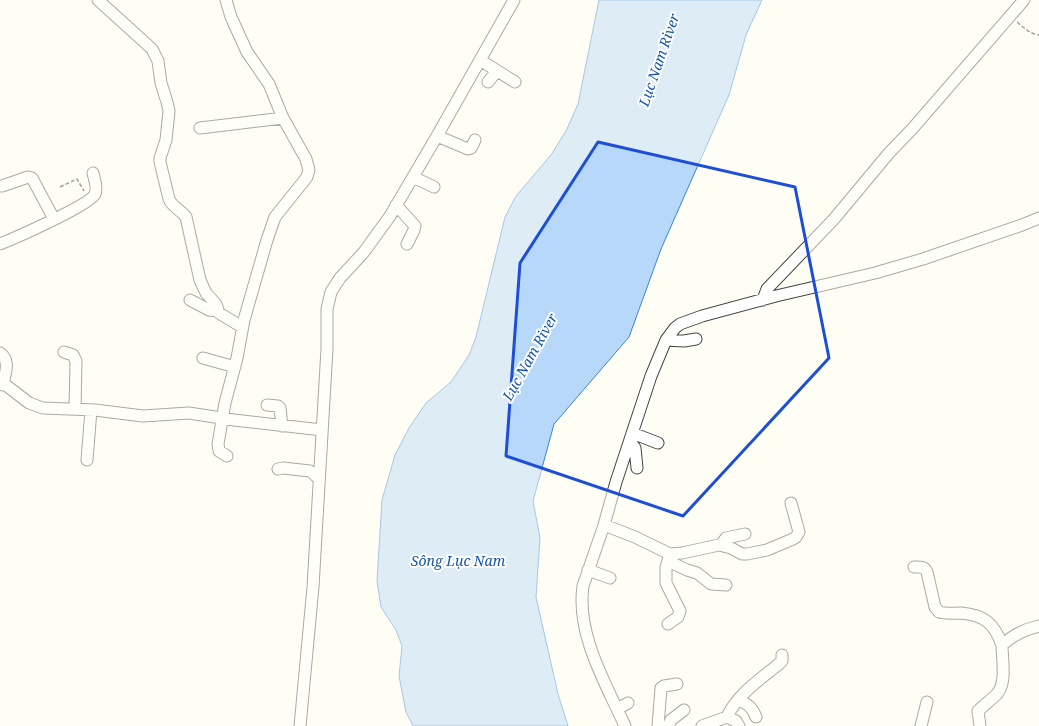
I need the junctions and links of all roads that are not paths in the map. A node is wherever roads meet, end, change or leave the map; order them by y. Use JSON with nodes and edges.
{"nodes":[{"id":1,"x":98,"y":0,"type":"edge"},
{"id":2,"x":226,"y":0,"type":"edge"},
{"id":3,"x":514,"y":0,"type":"edge"},
{"id":4,"x":1024,"y":0,"type":"edge"},
{"id":5,"x":480,"y":60,"type":"junction"},
{"id":6,"x":497,"y":71,"type":"junction"},
{"id":7,"x":488,"y":82,"type":"dead end"},
{"id":8,"x":515,"y":82,"type":"dead end"},
{"id":9,"x":283,"y":118,"type":"junction"},
{"id":10,"x":200,"y":128,"type":"dead end"},
{"id":11,"x":437,"y":136,"type":"junction"},
{"id":12,"x":475,"y":140,"type":"dead end"},
{"id":13,"x":93,"y":173,"type":"dead end"},
{"id":14,"x":413,"y":177,"type":"junction"},
{"id":15,"x":2,"y":186,"type":"dead end"},
{"id":16,"x":434,"y":187,"type":"dead end"},
{"id":17,"x":396,"y":205,"type":"junction"},
{"id":18,"x":1039,"y":218,"type":"edge"},
{"id":19,"x":54,"y":219,"type":"junction"},
{"id":20,"x":0,"y":244,"type":"edge"},
{"id":21,"x":407,"y":244,"type":"dead end"},
{"id":22,"x":190,"y":300,"type":"dead end"},
{"id":23,"x":763,"y":300,"type":"junction"},
{"id":24,"x":218,"y":311,"type":"junction"},
{"id":25,"x":242,"y":328,"type":"junction"},
{"id":26,"x":696,"y":339,"type":"dead end"},
{"id":27,"x":666,"y":340,"type":"junction"},
{"id":28,"x":64,"y":352,"type":"dead end"},
{"id":29,"x":0,"y":353,"type":"edge"},
{"id":30,"x":203,"y":358,"type":"dead end"},
{"id":31,"x":235,"y":367,"type":"junction"},
{"id":32,"x":2,"y":384,"type":"edge"},
{"id":33,"x":79,"y":390,"type":"dead end"},
{"id":34,"x":267,"y":405,"type":"dead end"},
{"id":35,"x":75,"y":406,"type":"junction"},
{"id":36,"x":91,"y":410,"type":"junction"},
{"id":37,"x":223,"y":418,"type":"junction"},
{"id":38,"x":282,"y":426,"type":"junction"},
{"id":39,"x":322,"y":430,"type":"junction"},
{"id":40,"x":631,"y":437,"type":"junction"},
{"id":41,"x":658,"y":443,"type":"dead end"},
{"id":42,"x":227,"y":456,"type":"dead end"},
{"id":43,"x":87,"y":460,"type":"dead end"},
{"id":44,"x":637,"y":468,"type":"dead end"},
{"id":45,"x":278,"y":469,"type":"dead end"},
{"id":46,"x":319,"y":479,"type":"junction"},
{"id":47,"x":791,"y":503,"type":"dead end"},
{"id":48,"x":604,"y":525,"type":"junction"},
{"id":49,"x":744,"y":534,"type":"dead end"},
{"id":50,"x":724,"y":545,"type":"junction"},
{"id":51,"x":669,"y":557,"type":"junction"},
{"id":52,"x":914,"y":567,"type":"dead end"},
{"id":53,"x":588,"y":570,"type":"junction"},
{"id":54,"x":610,"y":578,"type":"dead end"},
{"id":55,"x":726,"y":585,"type":"dead end"},
{"id":56,"x":668,"y":624,"type":"dead end"},
{"id":57,"x":1039,"y":626,"type":"edge"},
{"id":58,"x":1002,"y":645,"type":"junction"},
{"id":59,"x":782,"y":655,"type":"dead end"},
{"id":60,"x":677,"y":684,"type":"dead end"},
{"id":61,"x":738,"y":700,"type":"junction"},
{"id":62,"x":927,"y":702,"type":"dead end"},
{"id":63,"x":628,"y":703,"type":"dead end"},
{"id":64,"x":617,"y":709,"type":"junction"},
{"id":65,"x":684,"y":710,"type":"dead end"},
{"id":66,"x":727,"y":717,"type":"junction"},
{"id":67,"x":756,"y":717,"type":"dead end"},
{"id":68,"x":706,"y":725,"type":"edge"},
{"id":69,"x":300,"y":726,"type":"edge"},
{"id":70,"x":625,"y":726,"type":"edge"},
{"id":71,"x":658,"y":726,"type":"edge"},
{"id":72,"x":668,"y":726,"type":"edge"},
{"id":73,"x":738,"y":726,"type":"edge"},
{"id":74,"x":921,"y":726,"type":"edge"},
{"id":75,"x":980,"y":726,"type":"edge"}],
"edges":[{"from":1,"to":24,"type":"street"},
{"from":2,"to":9,"type":"street"},
{"from":3,"to":5,"type":"street"},
{"from":4,"to":23,"type":"street"},
{"from":5,"to":6,"type":"street"},
{"from":5,"to":11,"type":"street"},
{"from":6,"to":7,"type":"street"},
{"from":6,"to":8,"type":"street"},
{"from":9,"to":10,"type":"street"},
{"from":9,"to":25,"type":"street"},
{"from":11,"to":12,"type":"street"},
{"from":11,"to":14,"type":"street"},
{"from":13,"to":19,"type":"street"},
{"from":14,"to":16,"type":"street"},
{"from":14,"to":17,"type":"street"},
{"from":15,"to":19,"type":"street"},
{"from":17,"to":21,"type":"street"},
{"from":17,"to":39,"type":"street"},
{"from":18,"to":23,"type":"street"},
{"from":19,"to":20,"type":"street"},
{"from":22,"to":24,"type":"street"},
{"from":23,"to":27,"type":"street"},
{"from":24,"to":25,"type":"street"},
{"from":25,"to":31,"type":"street"},
{"from":26,"to":27,"type":"street"},
{"from":27,"to":40,"type":"street"},
{"from":28,"to":35,"type":"street"},
{"from":29,"to":32,"type":"street"},
{"from":30,"to":31,"type":"street"},
{"from":31,"to":37,"type":"street"},
{"from":32,"to":35,"type":"street"},
{"from":33,"to":35,"type":"street"},
{"from":34,"to":38,"type":"street"},
{"from":35,"to":36,"type":"street"},
{"from":36,"to":37,"type":"street"},
{"from":36,"to":43,"type":"street"},
{"from":37,"to":38,"type":"street"},
{"from":37,"to":42,"type":"street"},
{"from":38,"to":39,"type":"street"},
{"from":39,"to":46,"type":"street"},
{"from":40,"to":41,"type":"street"},
{"from":40,"to":44,"type":"street"},
{"from":40,"to":48,"type":"street"},
{"from":45,"to":46,"type":"street"},
{"from":46,"to":69,"type":"street"},
{"from":47,"to":50,"type":"street"},
{"from":48,"to":51,"type":"street"},
{"from":48,"to":53,"type":"street"},
{"from":49,"to":50,"type":"street"},
{"from":50,"to":51,"type":"street"},
{"from":51,"to":55,"type":"street"},
{"from":51,"to":56,"type":"street"},
{"from":52,"to":58,"type":"street"},
{"from":53,"to":54,"type":"street"},
{"from":53,"to":64,"type":"street"},
{"from":57,"to":58,"type":"street"},
{"from":58,"to":75,"type":"street"},
{"from":59,"to":61,"type":"street"},
{"from":60,"to":71,"type":"street"},
{"from":61,"to":66,"type":"street"},
{"from":61,"to":67,"type":"street"},
{"from":62,"to":74,"type":"street"},
{"from":63,"to":64,"type":"street"},
{"from":64,"to":70,"type":"street"},
{"from":65,"to":72,"type":"street"},
{"from":66,"to":68,"type":"street"},
{"from":66,"to":73,"type":"street"}]}
